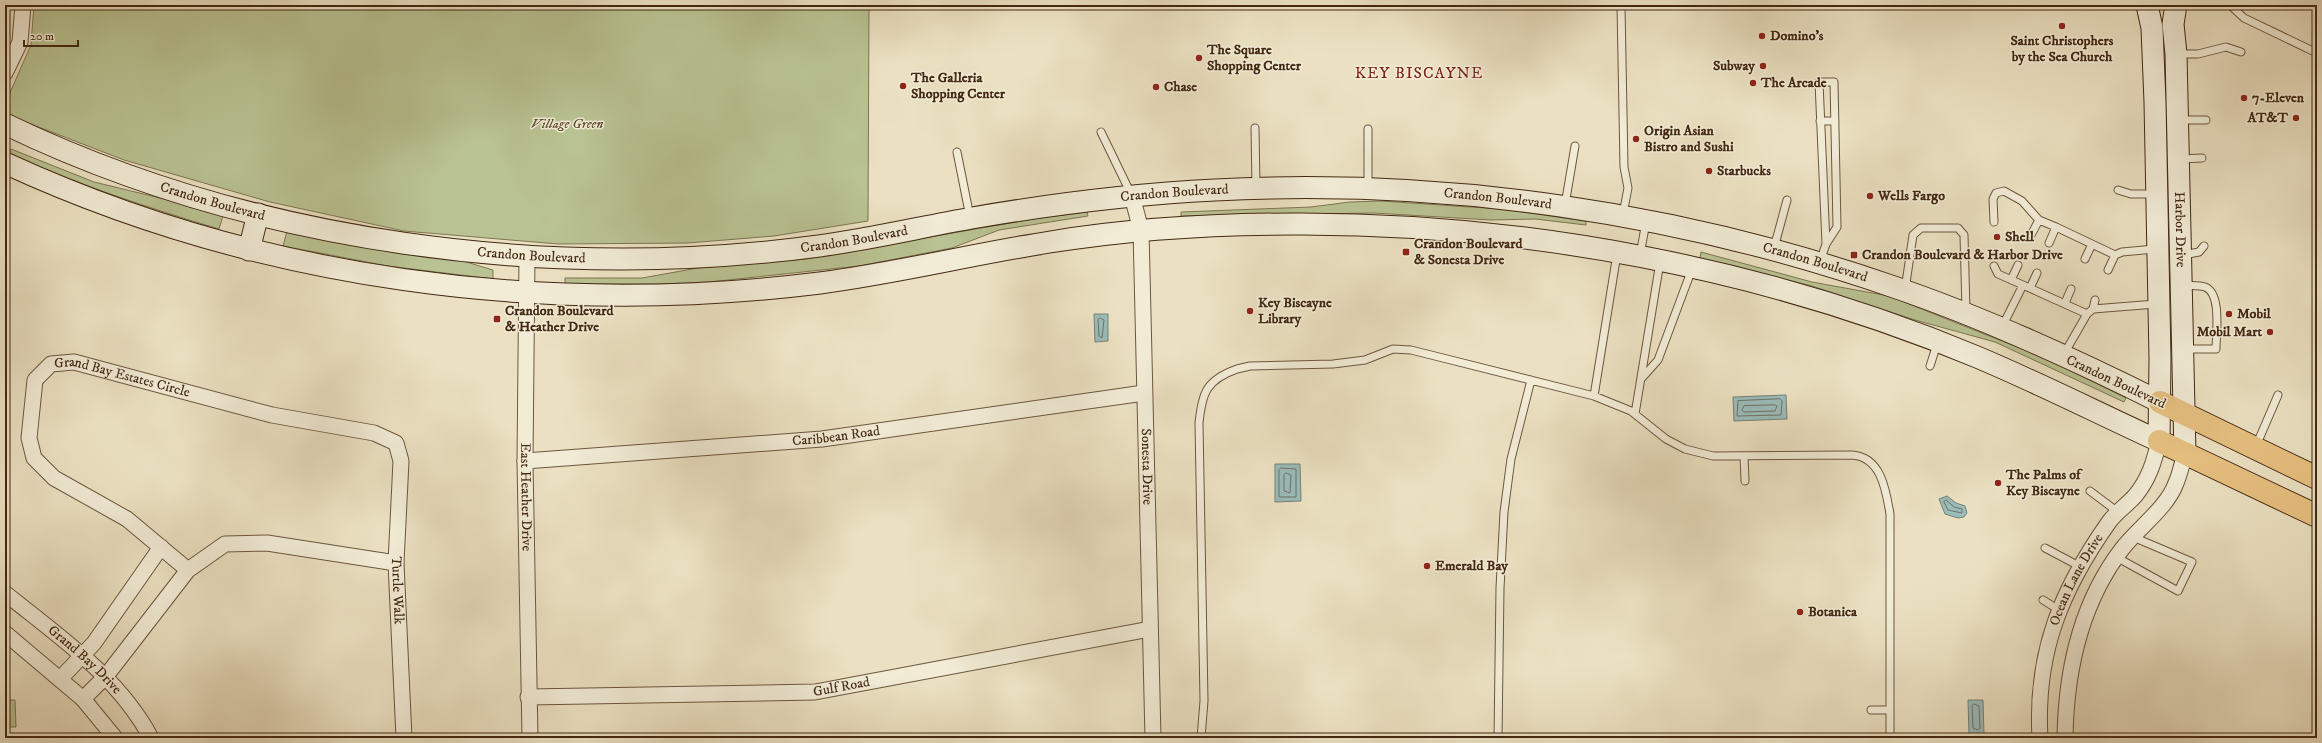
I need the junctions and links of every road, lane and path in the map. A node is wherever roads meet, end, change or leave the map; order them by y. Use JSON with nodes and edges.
{"nodes":[{"id":1,"x":23,"y":5,"type":"edge"},
{"id":2,"x":1621,"y":5,"type":"edge"},
{"id":3,"x":2147,"y":5,"type":"edge"},
{"id":4,"x":2176,"y":5,"type":"edge"},
{"id":5,"x":2230,"y":5,"type":"edge"},
{"id":6,"x":2241,"y":52,"type":"dead end"},
{"id":7,"x":2317,"y":53,"type":"edge"},
{"id":8,"x":2176,"y":54,"type":"junction"},
{"id":9,"x":5,"y":73,"type":"edge"},
{"id":10,"x":2155,"y":102,"type":"junction"},
{"id":11,"x":2177,"y":120,"type":"junction"},
{"id":12,"x":2206,"y":120,"type":"dead end"},
{"id":13,"x":1820,"y":121,"type":"junction"},
{"id":14,"x":1835,"y":121,"type":"junction"},
{"id":15,"x":5,"y":124,"type":"edge"},
{"id":16,"x":1255,"y":128,"type":"dead end"},
{"id":17,"x":1368,"y":129,"type":"dead end"},
{"id":18,"x":1101,"y":132,"type":"dead end"},
{"id":19,"x":1575,"y":146,"type":"dead end"},
{"id":20,"x":957,"y":152,"type":"dead end"},
{"id":21,"x":2202,"y":158,"type":"dead end"},
{"id":22,"x":2178,"y":159,"type":"junction"},
{"id":23,"x":5,"y":163,"type":"edge"},
{"id":24,"x":1256,"y":189,"type":"junction"},
{"id":25,"x":1368,"y":189,"type":"junction"},
{"id":26,"x":2118,"y":190,"type":"dead end"},
{"id":27,"x":2157,"y":194,"type":"junction"},
{"id":28,"x":1132,"y":196,"type":"junction"},
{"id":29,"x":1787,"y":200,"type":"dead end"},
{"id":30,"x":1565,"y":207,"type":"junction"},
{"id":31,"x":258,"y":214,"type":"junction"},
{"id":32,"x":1622,"y":217,"type":"junction"},
{"id":33,"x":970,"y":218,"type":"junction"},
{"id":34,"x":2039,"y":220,"type":"junction"},
{"id":35,"x":1646,"y":222,"type":"junction"},
{"id":36,"x":1994,"y":222,"type":"dead end"},
{"id":37,"x":2056,"y":227,"type":"junction"},
{"id":38,"x":1141,"y":230,"type":"junction"},
{"id":39,"x":2031,"y":235,"type":"dead end"},
{"id":40,"x":2049,"y":243,"type":"dead end"},
{"id":41,"x":2092,"y":244,"type":"junction"},
{"id":42,"x":2204,"y":246,"type":"dead end"},
{"id":43,"x":2158,"y":249,"type":"junction"},
{"id":44,"x":250,"y":250,"type":"junction"},
{"id":45,"x":1773,"y":250,"type":"junction"},
{"id":46,"x":1617,"y":252,"type":"junction"},
{"id":47,"x":1823,"y":254,"type":"junction"},
{"id":48,"x":2115,"y":255,"type":"junction"},
{"id":49,"x":2180,"y":255,"type":"junction"},
{"id":50,"x":527,"y":257,"type":"junction"},
{"id":51,"x":1640,"y":257,"type":"junction"},
{"id":52,"x":2085,"y":259,"type":"dead end"},
{"id":53,"x":1660,"y":261,"type":"junction"},
{"id":54,"x":2018,"y":265,"type":"dead end"},
{"id":55,"x":1994,"y":266,"type":"dead end"},
{"id":56,"x":1692,"y":268,"type":"junction"},
{"id":57,"x":2108,"y":270,"type":"dead end"},
{"id":58,"x":2037,"y":273,"type":"dead end"},
{"id":59,"x":2011,"y":280,"type":"junction"},
{"id":60,"x":2023,"y":285,"type":"junction"},
{"id":61,"x":2181,"y":285,"type":"junction"},
{"id":62,"x":2030,"y":288,"type":"junction"},
{"id":63,"x":2072,"y":289,"type":"dead end"},
{"id":64,"x":1905,"y":291,"type":"junction"},
{"id":65,"x":526,"y":293,"type":"junction"},
{"id":66,"x":2095,"y":300,"type":"dead end"},
{"id":67,"x":2065,"y":303,"type":"junction"},
{"id":68,"x":2159,"y":304,"type":"junction"},
{"id":69,"x":2090,"y":311,"type":"junction"},
{"id":70,"x":1966,"y":315,"type":"junction"},
{"id":71,"x":2001,"y":329,"type":"junction"},
{"id":72,"x":1938,"y":342,"type":"junction"},
{"id":73,"x":2183,"y":350,"type":"junction"},
{"id":74,"x":2063,"y":356,"type":"junction"},
{"id":75,"x":1930,"y":366,"type":"dead end"},
{"id":76,"x":1531,"y":380,"type":"junction"},
{"id":77,"x":1640,"y":380,"type":"junction"},
{"id":78,"x":1144,"y":393,"type":"junction"},
{"id":79,"x":2278,"y":395,"type":"dead end"},
{"id":80,"x":1594,"y":396,"type":"junction"},
{"id":81,"x":2160,"y":402,"type":"junction"},
{"id":82,"x":1634,"y":414,"type":"junction"},
{"id":83,"x":2184,"y":414,"type":"junction"},
{"id":84,"x":2159,"y":441,"type":"junction"},
{"id":85,"x":396,"y":444,"type":"joint"},
{"id":86,"x":2255,"y":448,"type":"junction"},
{"id":87,"x":2185,"y":454,"type":"junction"},
{"id":88,"x":1744,"y":456,"type":"junction"},
{"id":89,"x":525,"y":461,"type":"junction"},
{"id":90,"x":2317,"y":478,"type":"edge"},
{"id":91,"x":1745,"y":481,"type":"dead end"},
{"id":92,"x":2090,"y":491,"type":"dead end"},
{"id":93,"x":2118,"y":512,"type":"junction"},
{"id":94,"x":2317,"y":516,"type":"edge"},
{"id":95,"x":2133,"y":537,"type":"junction"},
{"id":96,"x":2094,"y":544,"type":"junction"},
{"id":97,"x":161,"y":547,"type":"junction"},
{"id":98,"x":2045,"y":548,"type":"dead end"},
{"id":99,"x":2116,"y":557,"type":"junction"},
{"id":100,"x":396,"y":563,"type":"junction"},
{"id":101,"x":2079,"y":566,"type":"junction"},
{"id":102,"x":188,"y":570,"type":"junction"},
{"id":103,"x":5,"y":593,"type":"edge"},
{"id":104,"x":2043,"y":600,"type":"dead end"},
{"id":105,"x":2058,"y":610,"type":"junction"},
{"id":106,"x":1150,"y":629,"type":"junction"},
{"id":107,"x":5,"y":633,"type":"edge"},
{"id":108,"x":83,"y":656,"type":"junction"},
{"id":109,"x":106,"y":676,"type":"junction"},
{"id":110,"x":60,"y":679,"type":"junction"},
{"id":111,"x":528,"y":697,"type":"junction"},
{"id":112,"x":83,"y":699,"type":"junction"},
{"id":113,"x":1871,"y":710,"type":"dead end"},
{"id":114,"x":1890,"y":710,"type":"junction"},
{"id":115,"x":115,"y":738,"type":"edge"},
{"id":116,"x":151,"y":738,"type":"edge"},
{"id":117,"x":404,"y":738,"type":"edge"},
{"id":118,"x":530,"y":738,"type":"edge"},
{"id":119,"x":1153,"y":738,"type":"edge"},
{"id":120,"x":1201,"y":738,"type":"edge"},
{"id":121,"x":1498,"y":738,"type":"edge"},
{"id":122,"x":1890,"y":738,"type":"edge"},
{"id":123,"x":2040,"y":738,"type":"edge"},
{"id":124,"x":2065,"y":738,"type":"edge"}],
"edges":[{"from":1,"to":9,"type":"street"},
{"from":2,"to":32,"type":"lane"},
{"from":3,"to":10,"type":"main road","name":"Harbor Drive"},
{"from":4,"to":8,"type":"main road","name":"Harbor Drive"},
{"from":5,"to":7,"type":"lane"},
{"from":6,"to":8,"type":"lane"},
{"from":8,"to":11,"type":"main road","name":"Harbor Drive"},
{"from":10,"to":11,"type":"main road"},
{"from":10,"to":27,"type":"main road","name":"Harbor Drive"},
{"from":11,"to":12,"type":"lane"},
{"from":11,"to":22,"type":"main road","name":"Harbor Drive"},
{"from":13,"to":14,"type":"lane"},
{"from":13,"to":14,"type":"lane"},
{"from":13,"to":47,"type":"lane"},
{"from":14,"to":47,"type":"lane"},
{"from":15,"to":31,"type":"main road","name":"Crandon Boulevard"},
{"from":16,"to":24,"type":"lane"},
{"from":17,"to":25,"type":"lane"},
{"from":18,"to":28,"type":"lane"},
{"from":19,"to":30,"type":"lane"},
{"from":20,"to":33,"type":"lane"},
{"from":21,"to":22,"type":"lane"},
{"from":22,"to":49,"type":"main road","name":"Harbor Drive"},
{"from":23,"to":44,"type":"main road"},
{"from":24,"to":25,"type":"main road","name":"Crandon Boulevard"},
{"from":24,"to":28,"type":"main road","name":"Crandon Boulevard"},
{"from":25,"to":30,"type":"main road","name":"Crandon Boulevard"},
{"from":26,"to":27,"type":"lane"},
{"from":27,"to":43,"type":"main road","name":"Harbor Drive"},
{"from":28,"to":33,"type":"main road","name":"Crandon Boulevard"},
{"from":28,"to":38,"type":"street","name":"Sonesta Drive"},
{"from":29,"to":45,"type":"lane"},
{"from":30,"to":32,"type":"main road","name":"Crandon Boulevard"},
{"from":31,"to":44,"type":"main road"},
{"from":31,"to":50,"type":"main road","name":"Crandon Boulevard"},
{"from":32,"to":35,"type":"main road","name":"Crandon Boulevard"},
{"from":33,"to":50,"type":"main road","name":"Crandon Boulevard"},
{"from":34,"to":36,"type":"lane"},
{"from":34,"to":37,"type":"lane"},
{"from":34,"to":39,"type":"lane"},
{"from":35,"to":45,"type":"main road","name":"Crandon Boulevard"},
{"from":35,"to":51,"type":"lane"},
{"from":37,"to":40,"type":"lane"},
{"from":37,"to":41,"type":"lane"},
{"from":38,"to":46,"type":"main road"},
{"from":38,"to":65,"type":"main road"},
{"from":38,"to":78,"type":"street","name":"Sonesta Drive"},
{"from":41,"to":48,"type":"lane"},
{"from":41,"to":52,"type":"lane"},
{"from":42,"to":49,"type":"lane"},
{"from":43,"to":48,"type":"lane"},
{"from":43,"to":68,"type":"main road","name":"Harbor Drive"},
{"from":44,"to":65,"type":"main road"},
{"from":45,"to":47,"type":"main road","name":"Crandon Boulevard"},
{"from":46,"to":51,"type":"main road"},
{"from":46,"to":80,"type":"lane"},
{"from":47,"to":64,"type":"main road","name":"Crandon Boulevard"},
{"from":48,"to":57,"type":"lane"},
{"from":49,"to":61,"type":"main road","name":"Harbor Drive"},
{"from":50,"to":65,"type":"street","name":"East Heather Drive"},
{"from":51,"to":53,"type":"main road"},
{"from":53,"to":56,"type":"main road"},
{"from":53,"to":77,"type":"lane"},
{"from":54,"to":59,"type":"lane"},
{"from":55,"to":59,"type":"lane"},
{"from":56,"to":72,"type":"main road"},
{"from":56,"to":77,"type":"lane"},
{"from":58,"to":62,"type":"lane"},
{"from":59,"to":60,"type":"lane"},
{"from":60,"to":62,"type":"lane"},
{"from":60,"to":71,"type":"lane"},
{"from":61,"to":73,"type":"main road","name":"Harbor Drive"},
{"from":61,"to":73,"type":"lane"},
{"from":62,"to":67,"type":"lane"},
{"from":63,"to":67,"type":"lane"},
{"from":64,"to":70,"type":"main road","name":"Crandon Boulevard"},
{"from":64,"to":70,"type":"lane"},
{"from":65,"to":89,"type":"street","name":"East Heather Drive"},
{"from":66,"to":69,"type":"lane"},
{"from":67,"to":69,"type":"lane"},
{"from":68,"to":69,"type":"lane"},
{"from":68,"to":81,"type":"main road","name":"Harbor Drive"},
{"from":69,"to":74,"type":"lane"},
{"from":70,"to":71,"type":"main road","name":"Crandon Boulevard"},
{"from":71,"to":74,"type":"main road","name":"Crandon Boulevard"},
{"from":72,"to":75,"type":"lane"},
{"from":72,"to":84,"type":"main road"},
{"from":73,"to":83,"type":"main road","name":"Harbor Drive"},
{"from":74,"to":81,"type":"main road","name":"Crandon Boulevard"},
{"from":76,"to":80,"type":"lane"},
{"from":76,"to":120,"type":"lane"},
{"from":76,"to":121,"type":"lane"},
{"from":77,"to":82,"type":"lane"},
{"from":78,"to":89,"type":"street","name":"Caribbean Road"},
{"from":78,"to":106,"type":"street","name":"Sonesta Drive"},
{"from":79,"to":86,"type":"lane"},
{"from":80,"to":82,"type":"lane"},
{"from":81,"to":83,"type":"main road","name":"Crandon Boulevard"},
{"from":81,"to":84,"type":"main road","name":"Harbor Drive"},
{"from":82,"to":88,"type":"lane"},
{"from":83,"to":86,"type":"main road","name":"Crandon Boulevard"},
{"from":83,"to":87,"type":"main road","name":"Harbor Drive"},
{"from":84,"to":87,"type":"main road"},
{"from":84,"to":93,"type":"street","name":"Ocean Lane Drive"},
{"from":85,"to":97,"type":"street","name":"Grand Bay Estates Circle"},
{"from":85,"to":100,"type":"street","name":"Turtle Walk"},
{"from":86,"to":90,"type":"main road","name":"Crandon Boulevard"},
{"from":87,"to":94,"type":"main road"},
{"from":87,"to":95,"type":"street","name":"Ocean Lane Drive"},
{"from":88,"to":91,"type":"lane"},
{"from":88,"to":114,"type":"lane"},
{"from":89,"to":111,"type":"street","name":"East Heather Drive"},
{"from":92,"to":93,"type":"lane"},
{"from":93,"to":96,"type":"street","name":"Ocean Lane Drive"},
{"from":95,"to":99,"type":"street","name":"Ocean Lane Drive"},
{"from":95,"to":99,"type":"lane"},
{"from":96,"to":99,"type":"street"},
{"from":96,"to":101,"type":"street","name":"Ocean Lane Drive"},
{"from":97,"to":102,"type":"street","name":"Grand Bay Estates Circle"},
{"from":97,"to":108,"type":"street"},
{"from":98,"to":101,"type":"lane"},
{"from":99,"to":124,"type":"street","name":"Ocean Lane Drive"},
{"from":100,"to":102,"type":"street"},
{"from":100,"to":117,"type":"street","name":"Turtle Walk"},
{"from":101,"to":105,"type":"street","name":"Ocean Lane Drive"},
{"from":102,"to":109,"type":"street"},
{"from":103,"to":108,"type":"street","name":"Grand Bay Drive"},
{"from":104,"to":105,"type":"lane"},
{"from":105,"to":123,"type":"street","name":"Ocean Lane Drive"},
{"from":106,"to":111,"type":"street","name":"Gulf Road"},
{"from":106,"to":119,"type":"street","name":"Sonesta Drive"},
{"from":107,"to":110,"type":"street","name":"Grand Bay Drive"},
{"from":108,"to":109,"type":"street","name":"Grand Bay Drive"},
{"from":108,"to":110,"type":"street"},
{"from":109,"to":112,"type":"street"},
{"from":109,"to":116,"type":"street","name":"Grand Bay Drive"},
{"from":110,"to":112,"type":"street","name":"Grand Bay Drive"},
{"from":111,"to":118,"type":"street","name":"East Heather Drive"},
{"from":112,"to":115,"type":"street","name":"Grand Bay Drive"},
{"from":113,"to":114,"type":"lane"},
{"from":114,"to":122,"type":"lane"}]}
